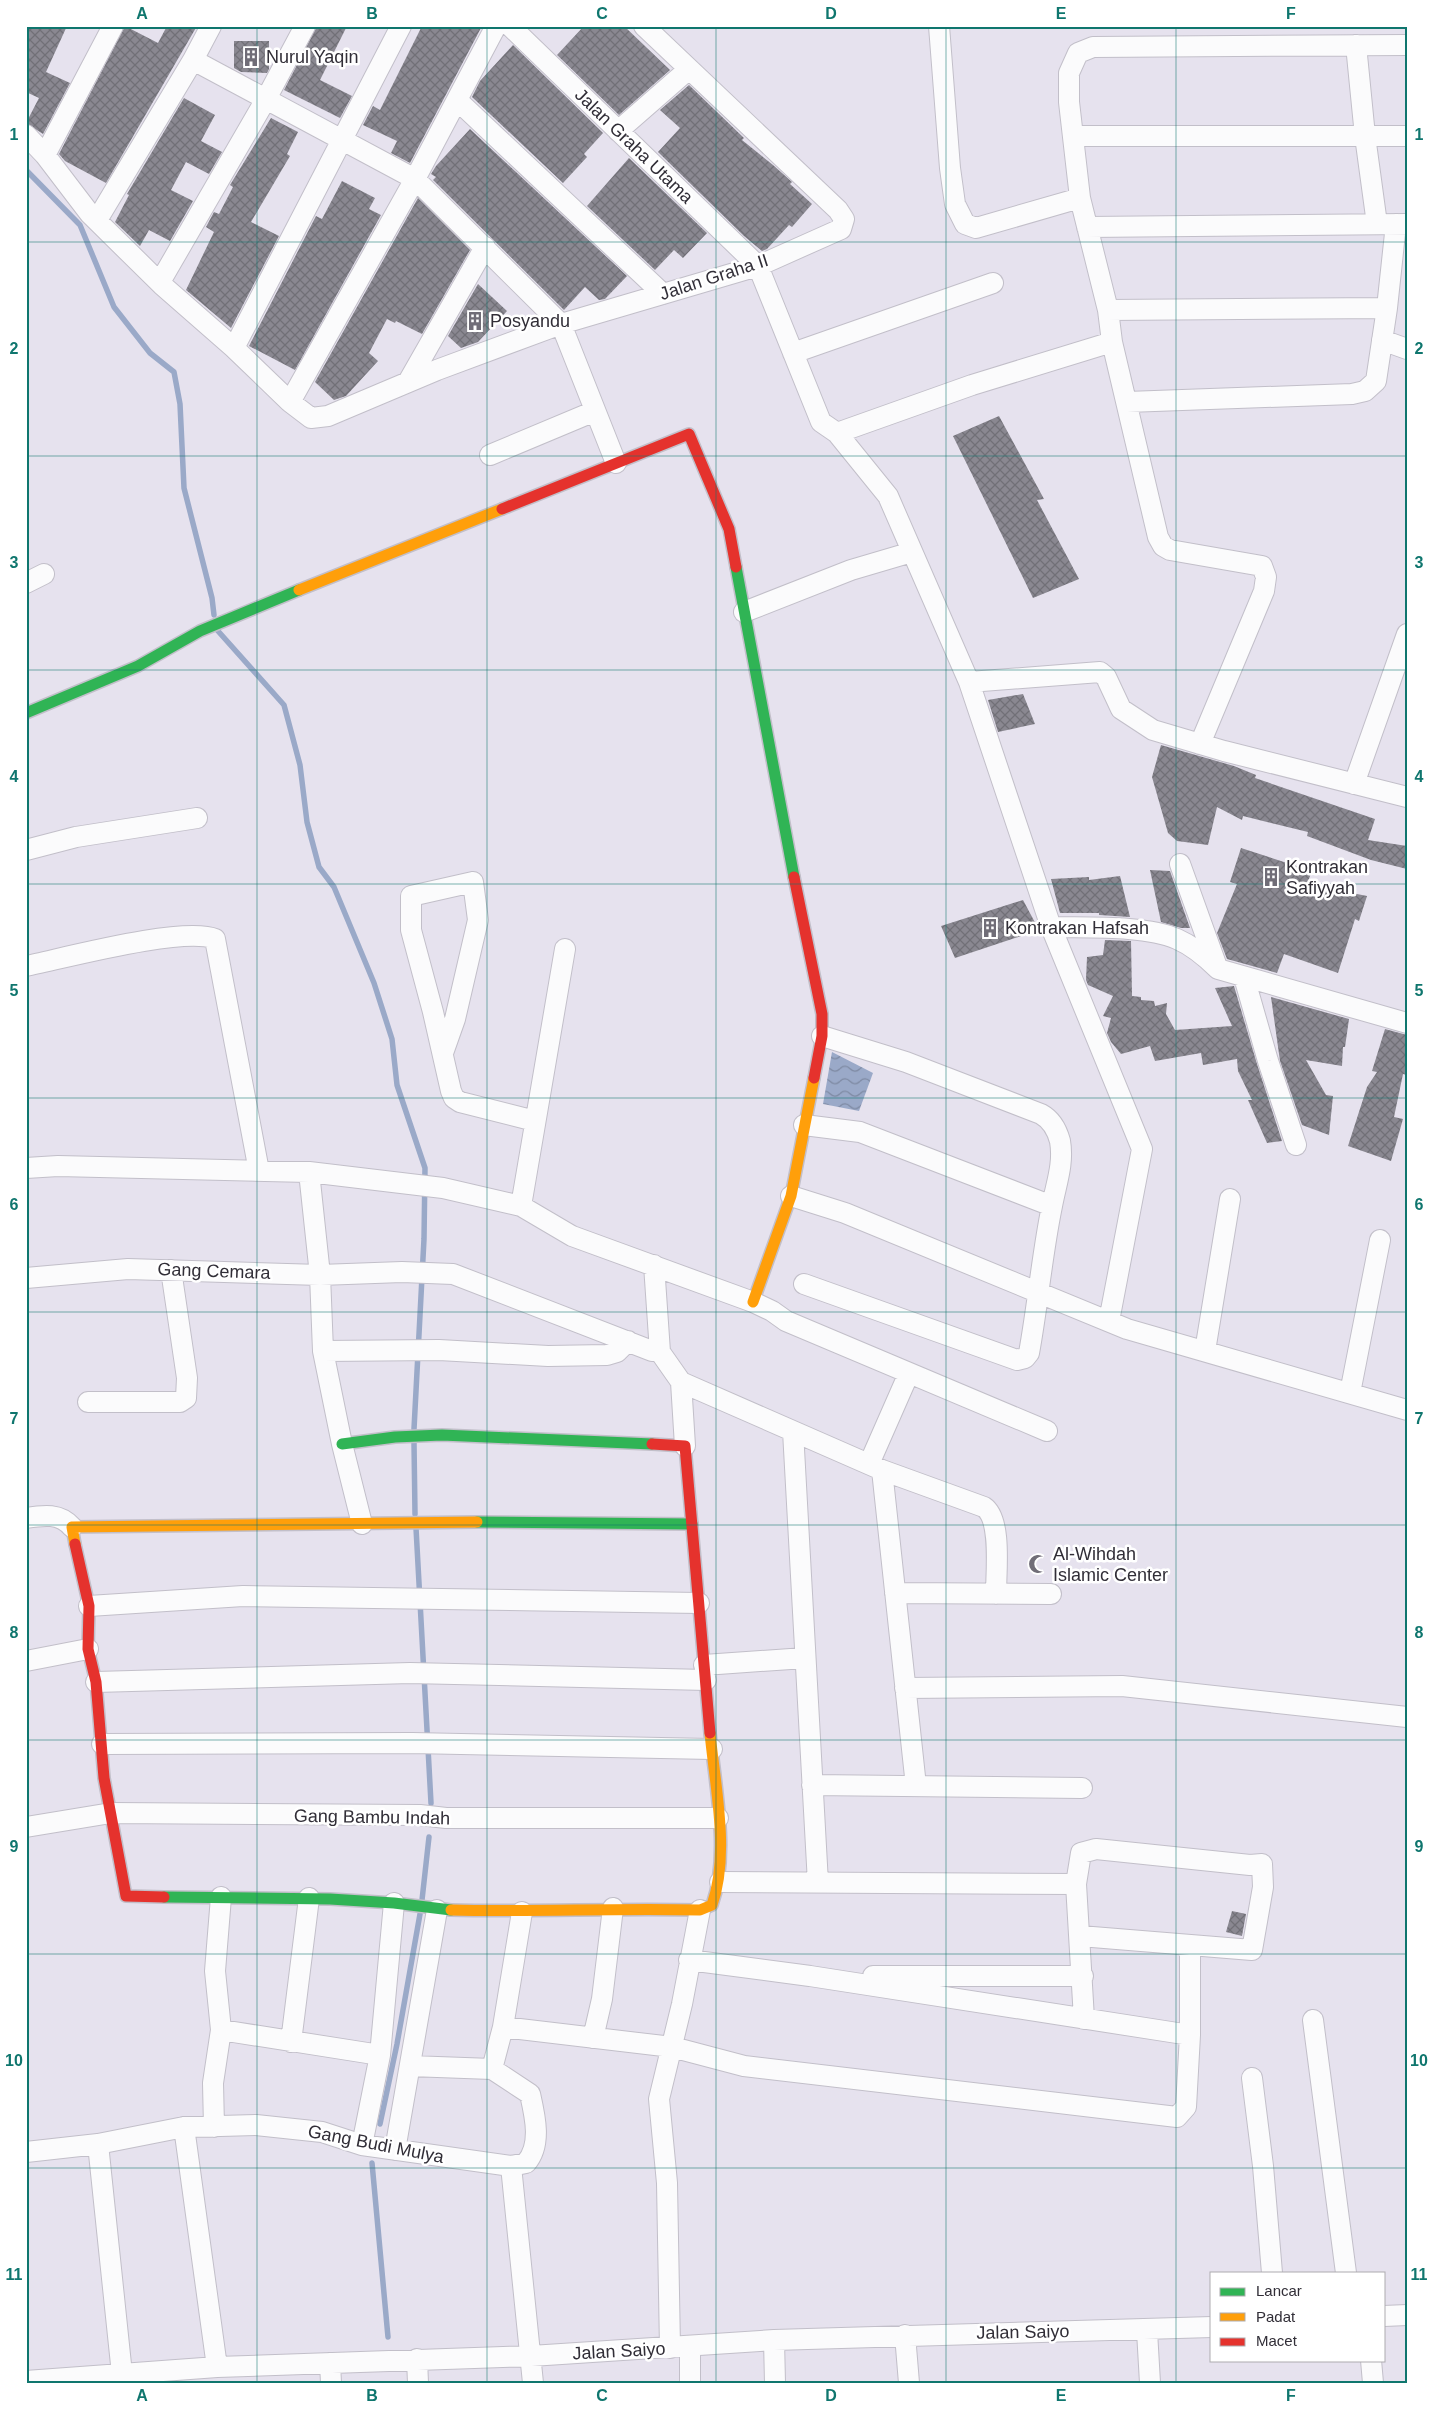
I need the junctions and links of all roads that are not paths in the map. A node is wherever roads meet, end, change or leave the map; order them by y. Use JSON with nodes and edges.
{"nodes":[{"id":1,"x":113,"y":26,"type":"edge"},
{"id":2,"x":211,"y":26,"type":"edge"},
{"id":3,"x":305,"y":26,"type":"edge"},
{"id":4,"x":401,"y":26,"type":"edge"},
{"id":5,"x":496,"y":26,"type":"edge"},
{"id":6,"x":510,"y":26,"type":"edge"},
{"id":7,"x":644,"y":26,"type":"edge"},
{"id":8,"x":940,"y":26,"type":"edge"},
{"id":9,"x":1356,"y":45,"type":"junction"},
{"id":10,"x":1407,"y":45,"type":"edge"},
{"id":11,"x":193,"y":60,"type":"junction"},
{"id":12,"x":689,"y":69,"type":"junction"},
{"id":13,"x":266,"y":99,"type":"junction"},
{"id":14,"x":457,"y":100,"type":"junction"},
{"id":15,"x":618,"y":131,"type":"junction"},
{"id":16,"x":26,"y":135,"type":"edge"},
{"id":17,"x":1072,"y":136,"type":"junction"},
{"id":18,"x":1365,"y":136,"type":"junction"},
{"id":19,"x":1407,"y":136,"type":"edge"},
{"id":20,"x":342,"y":140,"type":"junction"},
{"id":21,"x":46,"y":155,"type":"junction"},
{"id":22,"x":415,"y":179,"type":"junction"},
{"id":23,"x":1080,"y":198,"type":"junction"},
{"id":24,"x":97,"y":220,"type":"junction"},
{"id":25,"x":1393,"y":224,"type":"edge"},
{"id":26,"x":1086,"y":227,"type":"junction"},
{"id":27,"x":485,"y":247,"type":"junction"},
{"id":28,"x":758,"y":266,"type":"junction"},
{"id":29,"x":160,"y":282,"type":"junction"},
{"id":30,"x":993,"y":283,"type":"dead end"},
{"id":31,"x":663,"y":294,"type":"junction"},
{"id":32,"x":1387,"y":308,"type":"junction"},
{"id":33,"x":1108,"y":310,"type":"junction"},
{"id":34,"x":561,"y":324,"type":"junction"},
{"id":35,"x":1382,"y":340,"type":"junction"},
{"id":36,"x":1112,"y":342,"type":"junction"},
{"id":37,"x":234,"y":348,"type":"junction"},
{"id":38,"x":1407,"y":349,"type":"edge"},
{"id":39,"x":793,"y":353,"type":"junction"},
{"id":40,"x":408,"y":382,"type":"junction"},
{"id":41,"x":290,"y":402,"type":"junction"},
{"id":42,"x":1127,"y":402,"type":"junction"},
{"id":43,"x":595,"y":411,"type":"junction"},
{"id":44,"x":838,"y":434,"type":"junction"},
{"id":45,"x":490,"y":455,"type":"dead end"},
{"id":46,"x":616,"y":464,"type":"junction"},
{"id":47,"x":912,"y":552,"type":"junction"},
{"id":48,"x":744,"y":612,"type":"junction"},
{"id":49,"x":1407,"y":634,"type":"edge"},
{"id":50,"x":969,"y":682,"type":"junction"},
{"id":51,"x":26,"y":713,"type":"edge"},
{"id":52,"x":1200,"y":744,"type":"junction"},
{"id":53,"x":1354,"y":784,"type":"junction"},
{"id":54,"x":1407,"y":797,"type":"edge"},
{"id":55,"x":197,"y":818,"type":"dead end"},
{"id":56,"x":26,"y":850,"type":"edge"},
{"id":57,"x":1180,"y":864,"type":"dead end"},
{"id":58,"x":1051,"y":927,"type":"junction"},
{"id":59,"x":565,"y":949,"type":"dead end"},
{"id":60,"x":26,"y":966,"type":"edge"},
{"id":61,"x":1218,"y":969,"type":"junction"},
{"id":62,"x":1244,"y":977,"type":"junction"},
{"id":63,"x":1407,"y":1023,"type":"edge"},
{"id":64,"x":822,"y":1036,"type":"junction"},
{"id":65,"x":443,"y":1053,"type":"junction"},
{"id":66,"x":535,"y":1121,"type":"junction"},
{"id":67,"x":804,"y":1125,"type":"junction"},
{"id":68,"x":1296,"y":1146,"type":"dead end"},
{"id":69,"x":26,"y":1168,"type":"edge"},
{"id":70,"x":258,"y":1171,"type":"junction"},
{"id":71,"x":309,"y":1172,"type":"junction"},
{"id":72,"x":791,"y":1196,"type":"junction"},
{"id":73,"x":1230,"y":1199,"type":"dead end"},
{"id":74,"x":521,"y":1206,"type":"junction"},
{"id":75,"x":1052,"y":1206,"type":"junction"},
{"id":76,"x":1380,"y":1240,"type":"dead end"},
{"id":77,"x":654,"y":1265,"type":"junction"},
{"id":78,"x":171,"y":1270,"type":"junction"},
{"id":79,"x":320,"y":1274,"type":"junction"},
{"id":80,"x":26,"y":1278,"type":"edge"},
{"id":81,"x":804,"y":1284,"type":"dead end"},
{"id":82,"x":1040,"y":1293,"type":"junction"},
{"id":83,"x":753,"y":1302,"type":"junction"},
{"id":84,"x":1109,"y":1321,"type":"junction"},
{"id":85,"x":628,"y":1341,"type":"junction"},
{"id":86,"x":323,"y":1351,"type":"junction"},
{"id":87,"x":660,"y":1351,"type":"junction"},
{"id":88,"x":1205,"y":1351,"type":"junction"},
{"id":89,"x":909,"y":1372,"type":"junction"},
{"id":90,"x":681,"y":1382,"type":"junction"},
{"id":91,"x":1350,"y":1394,"type":"junction"},
{"id":92,"x":88,"y":1402,"type":"dead end"},
{"id":93,"x":1407,"y":1410,"type":"edge"},
{"id":94,"x":793,"y":1431,"type":"junction"},
{"id":95,"x":1047,"y":1431,"type":"dead end"},
{"id":96,"x":342,"y":1444,"type":"junction"},
{"id":97,"x":685,"y":1446,"type":"junction"},
{"id":98,"x":875,"y":1467,"type":"junction"},
{"id":99,"x":26,"y":1518,"type":"edge"},
{"id":100,"x":362,"y":1524,"type":"junction"},
{"id":101,"x":692,"y":1524,"type":"junction"},
{"id":102,"x":72,"y":1528,"type":"junction"},
{"id":103,"x":895,"y":1593,"type":"junction"},
{"id":104,"x":996,"y":1594,"type":"junction"},
{"id":105,"x":1051,"y":1594,"type":"dead end"},
{"id":106,"x":699,"y":1603,"type":"junction"},
{"id":107,"x":89,"y":1606,"type":"junction"},
{"id":108,"x":88,"y":1649,"type":"junction"},
{"id":109,"x":806,"y":1658,"type":"junction"},
{"id":110,"x":26,"y":1661,"type":"edge"},
{"id":111,"x":705,"y":1673,"type":"junction"},
{"id":112,"x":96,"y":1682,"type":"junction"},
{"id":113,"x":905,"y":1688,"type":"junction"},
{"id":114,"x":1407,"y":1718,"type":"edge"},
{"id":115,"x":102,"y":1744,"type":"junction"},
{"id":116,"x":712,"y":1749,"type":"junction"},
{"id":117,"x":812,"y":1786,"type":"junction"},
{"id":118,"x":916,"y":1786,"type":"junction"},
{"id":119,"x":1082,"y":1788,"type":"dead end"},
{"id":120,"x":111,"y":1813,"type":"junction"},
{"id":121,"x":718,"y":1818,"type":"junction"},
{"id":122,"x":26,"y":1827,"type":"edge"},
{"id":123,"x":720,"y":1882,"type":"junction"},
{"id":124,"x":818,"y":1884,"type":"junction"},
{"id":125,"x":1076,"y":1884,"type":"junction"},
{"id":126,"x":221,"y":1897,"type":"junction"},
{"id":127,"x":309,"y":1898,"type":"junction"},
{"id":128,"x":401,"y":1904,"type":"junction"},
{"id":129,"x":613,"y":1908,"type":"junction"},
{"id":130,"x":432,"y":1910,"type":"junction"},
{"id":131,"x":700,"y":1910,"type":"junction"},
{"id":132,"x":522,"y":1912,"type":"junction"},
{"id":133,"x":1080,"y":1936,"type":"junction"},
{"id":134,"x":1190,"y":1946,"type":"junction"},
{"id":135,"x":689,"y":1960,"type":"junction"},
{"id":136,"x":810,"y":1976,"type":"junction"},
{"id":137,"x":1083,"y":1976,"type":"junction"},
{"id":138,"x":1084,"y":2019,"type":"junction"},
{"id":139,"x":1313,"y":2020,"type":"dead end"},
{"id":140,"x":503,"y":2027,"type":"junction"},
{"id":141,"x":221,"y":2030,"type":"junction"},
{"id":142,"x":1190,"y":2035,"type":"junction"},
{"id":143,"x":593,"y":2038,"type":"junction"},
{"id":144,"x":291,"y":2042,"type":"junction"},
{"id":145,"x":672,"y":2047,"type":"junction"},
{"id":146,"x":380,"y":2055,"type":"junction"},
{"id":147,"x":410,"y":2066,"type":"junction"},
{"id":148,"x":492,"y":2069,"type":"junction"},
{"id":149,"x":1252,"y":2078,"type":"dead end"},
{"id":150,"x":184,"y":2127,"type":"junction"},
{"id":151,"x":214,"y":2127,"type":"junction"},
{"id":152,"x":98,"y":2144,"type":"junction"},
{"id":153,"x":362,"y":2145,"type":"junction"},
{"id":154,"x":395,"y":2150,"type":"junction"},
{"id":155,"x":26,"y":2152,"type":"edge"},
{"id":156,"x":511,"y":2166,"type":"junction"},
{"id":157,"x":1272,"y":2272,"type":"edge"},
{"id":158,"x":1346,"y":2272,"type":"edge"},
{"id":159,"x":1407,"y":2315,"type":"edge"},
{"id":160,"x":1386,"y":2316,"type":"edge"},
{"id":161,"x":1210,"y":2327,"type":"edge"},
{"id":162,"x":1147,"y":2330,"type":"junction"},
{"id":163,"x":905,"y":2335,"type":"junction"},
{"id":164,"x":774,"y":2340,"type":"junction"},
{"id":165,"x":680,"y":2347,"type":"junction"},
{"id":166,"x":531,"y":2356,"type":"junction"},
{"id":167,"x":418,"y":2359,"type":"junction"},
{"id":168,"x":1371,"y":2362,"type":"edge"},
{"id":169,"x":217,"y":2367,"type":"junction"},
{"id":170,"x":331,"y":2373,"type":"edge"},
{"id":171,"x":122,"y":2374,"type":"junction"},
{"id":172,"x":26,"y":2380,"type":"edge"},
{"id":173,"x":418,"y":2383,"type":"edge"},
{"id":174,"x":533,"y":2383,"type":"edge"},
{"id":175,"x":690,"y":2383,"type":"edge"},
{"id":176,"x":775,"y":2383,"type":"edge"},
{"id":177,"x":909,"y":2383,"type":"edge"},
{"id":178,"x":1150,"y":2383,"type":"edge"},
{"id":179,"x":1373,"y":2383,"type":"edge"}],
"edges":[{"from":1,"to":21,"type":"street"},
{"from":2,"to":11,"type":"street"},
{"from":3,"to":13,"type":"street"},
{"from":4,"to":20,"type":"street"},
{"from":5,"to":14,"type":"street"},
{"from":6,"to":15,"type":"street","name":"Jalan Graha Utama"},
{"from":7,"to":12,"type":"street","name":"Jalan Graha II"},
{"from":8,"to":23,"type":"street"},
{"from":9,"to":10,"type":"street"},
{"from":9,"to":17,"type":"street"},
{"from":9,"to":18,"type":"street"},
{"from":11,"to":13,"type":"street"},
{"from":11,"to":24,"type":"street"},
{"from":12,"to":15,"type":"street"},
{"from":12,"to":28,"type":"street","name":"Jalan Graha II"},
{"from":13,"to":20,"type":"street"},
{"from":13,"to":29,"type":"street"},
{"from":14,"to":22,"type":"street"},
{"from":14,"to":31,"type":"street"},
{"from":15,"to":28,"type":"street","name":"Jalan Graha Utama"},
{"from":16,"to":21,"type":"street"},
{"from":17,"to":18,"type":"street"},
{"from":17,"to":23,"type":"street"},
{"from":18,"to":19,"type":"street"},
{"from":18,"to":25,"type":"street"},
{"from":20,"to":22,"type":"street"},
{"from":20,"to":37,"type":"street"},
{"from":21,"to":24,"type":"street"},
{"from":22,"to":27,"type":"street"},
{"from":22,"to":41,"type":"street"},
{"from":23,"to":26,"type":"street"},
{"from":24,"to":29,"type":"street"},
{"from":25,"to":26,"type":"street"},
{"from":25,"to":32,"type":"street"},
{"from":26,"to":33,"type":"street"},
{"from":27,"to":34,"type":"street"},
{"from":27,"to":40,"type":"street"},
{"from":28,"to":31,"type":"street","name":"Jalan Graha II"},
{"from":28,"to":39,"type":"street"},
{"from":29,"to":37,"type":"street"},
{"from":30,"to":39,"type":"street"},
{"from":31,"to":34,"type":"street","name":"Jalan Graha II"},
{"from":32,"to":33,"type":"street"},
{"from":32,"to":35,"type":"street"},
{"from":33,"to":36,"type":"street"},
{"from":34,"to":40,"type":"street","name":"Jalan Graha II"},
{"from":34,"to":43,"type":"street"},
{"from":35,"to":38,"type":"street"},
{"from":35,"to":42,"type":"street"},
{"from":36,"to":42,"type":"street"},
{"from":36,"to":44,"type":"street"},
{"from":37,"to":41,"type":"street"},
{"from":39,"to":44,"type":"street"},
{"from":40,"to":41,"type":"street","name":"Jalan Graha II"},
{"from":42,"to":52,"type":"street"},
{"from":43,"to":45,"type":"street"},
{"from":43,"to":46,"type":"street"},
{"from":44,"to":47,"type":"street"},
{"from":46,"to":48,"type":"street"},
{"from":46,"to":51,"type":"street"},
{"from":47,"to":48,"type":"street"},
{"from":47,"to":50,"type":"street"},
{"from":48,"to":64,"type":"street"},
{"from":49,"to":53,"type":"street"},
{"from":50,"to":52,"type":"street"},
{"from":50,"to":58,"type":"street"},
{"from":52,"to":53,"type":"street"},
{"from":53,"to":54,"type":"street"},
{"from":55,"to":56,"type":"street"},
{"from":57,"to":61,"type":"street"},
{"from":58,"to":61,"type":"street"},
{"from":58,"to":84,"type":"street"},
{"from":59,"to":66,"type":"street"},
{"from":60,"to":70,"type":"street"},
{"from":61,"to":62,"type":"street"},
{"from":62,"to":63,"type":"street"},
{"from":62,"to":68,"type":"street"},
{"from":64,"to":67,"type":"street"},
{"from":64,"to":75,"type":"street"},
{"from":65,"to":65,"type":"street"},
{"from":65,"to":66,"type":"street"},
{"from":66,"to":74,"type":"street"},
{"from":67,"to":72,"type":"street"},
{"from":67,"to":75,"type":"street"},
{"from":69,"to":70,"type":"street"},
{"from":70,"to":71,"type":"street"},
{"from":71,"to":74,"type":"street"},
{"from":71,"to":79,"type":"street"},
{"from":72,"to":82,"type":"street"},
{"from":72,"to":83,"type":"street"},
{"from":73,"to":88,"type":"street"},
{"from":74,"to":77,"type":"street"},
{"from":75,"to":82,"type":"street"},
{"from":76,"to":91,"type":"street"},
{"from":77,"to":83,"type":"street"},
{"from":77,"to":87,"type":"street"},
{"from":78,"to":79,"type":"street","name":"Gang Cemara"},
{"from":78,"to":80,"type":"street","name":"Gang Cemara"},
{"from":78,"to":92,"type":"street"},
{"from":79,"to":85,"type":"street","name":"Gang Cemara"},
{"from":79,"to":86,"type":"street"},
{"from":81,"to":82,"type":"street"},
{"from":82,"to":84,"type":"street"},
{"from":83,"to":89,"type":"street"},
{"from":84,"to":88,"type":"street"},
{"from":85,"to":86,"type":"street"},
{"from":85,"to":87,"type":"street","name":"Gang Cemara"},
{"from":86,"to":96,"type":"street"},
{"from":87,"to":90,"type":"street"},
{"from":88,"to":91,"type":"street"},
{"from":89,"to":95,"type":"street"},
{"from":89,"to":98,"type":"street"},
{"from":90,"to":94,"type":"street"},
{"from":90,"to":97,"type":"street"},
{"from":91,"to":93,"type":"street"},
{"from":94,"to":98,"type":"street"},
{"from":94,"to":109,"type":"street"},
{"from":96,"to":97,"type":"street"},
{"from":96,"to":100,"type":"street"},
{"from":97,"to":101,"type":"street"},
{"from":98,"to":103,"type":"street"},
{"from":98,"to":104,"type":"street"},
{"from":99,"to":102,"type":"street"},
{"from":100,"to":101,"type":"street"},
{"from":100,"to":102,"type":"street"},
{"from":101,"to":106,"type":"street"},
{"from":102,"to":107,"type":"street"},
{"from":103,"to":104,"type":"street"},
{"from":103,"to":113,"type":"street"},
{"from":104,"to":105,"type":"street"},
{"from":106,"to":107,"type":"street"},
{"from":106,"to":111,"type":"street"},
{"from":107,"to":108,"type":"street"},
{"from":108,"to":110,"type":"street"},
{"from":108,"to":112,"type":"street"},
{"from":109,"to":111,"type":"street"},
{"from":109,"to":117,"type":"street"},
{"from":111,"to":112,"type":"street"},
{"from":111,"to":116,"type":"street"},
{"from":112,"to":115,"type":"street"},
{"from":113,"to":114,"type":"street"},
{"from":113,"to":118,"type":"street"},
{"from":115,"to":116,"type":"street"},
{"from":115,"to":120,"type":"street"},
{"from":116,"to":121,"type":"street"},
{"from":117,"to":118,"type":"street"},
{"from":117,"to":124,"type":"street"},
{"from":118,"to":119,"type":"street"},
{"from":120,"to":121,"type":"street","name":"Gang Bambu Indah"},
{"from":120,"to":122,"type":"street","name":"Gang Bambu Indah"},
{"from":120,"to":126,"type":"street"},
{"from":121,"to":123,"type":"street"},
{"from":123,"to":124,"type":"street"},
{"from":123,"to":131,"type":"street"},
{"from":124,"to":125,"type":"street"},
{"from":125,"to":133,"type":"street"},
{"from":125,"to":134,"type":"street"},
{"from":126,"to":127,"type":"street"},
{"from":126,"to":141,"type":"street"},
{"from":127,"to":128,"type":"street"},
{"from":127,"to":144,"type":"street"},
{"from":128,"to":130,"type":"street"},
{"from":128,"to":146,"type":"street"},
{"from":129,"to":131,"type":"street"},
{"from":129,"to":132,"type":"street"},
{"from":129,"to":143,"type":"street"},
{"from":130,"to":132,"type":"street"},
{"from":130,"to":147,"type":"street"},
{"from":131,"to":135,"type":"street"},
{"from":132,"to":140,"type":"street"},
{"from":133,"to":134,"type":"street"},
{"from":133,"to":137,"type":"street"},
{"from":134,"to":142,"type":"street"},
{"from":135,"to":136,"type":"street"},
{"from":135,"to":145,"type":"street"},
{"from":136,"to":137,"type":"street"},
{"from":136,"to":138,"type":"street"},
{"from":137,"to":138,"type":"street"},
{"from":138,"to":142,"type":"street"},
{"from":139,"to":158,"type":"street"},
{"from":140,"to":143,"type":"street"},
{"from":140,"to":148,"type":"street"},
{"from":141,"to":144,"type":"street"},
{"from":141,"to":151,"type":"street"},
{"from":142,"to":145,"type":"street"},
{"from":143,"to":145,"type":"street"},
{"from":144,"to":146,"type":"street"},
{"from":145,"to":165,"type":"street"},
{"from":146,"to":153,"type":"street"},
{"from":147,"to":148,"type":"street"},
{"from":147,"to":154,"type":"street"},
{"from":148,"to":156,"type":"street"},
{"from":149,"to":157,"type":"street"},
{"from":150,"to":151,"type":"street","name":"Gang Budi Mulya"},
{"from":150,"to":152,"type":"street","name":"Gang Budi Mulya"},
{"from":150,"to":169,"type":"street"},
{"from":151,"to":153,"type":"street","name":"Gang Budi Mulya"},
{"from":152,"to":155,"type":"street","name":"Gang Budi Mulya"},
{"from":152,"to":171,"type":"street"},
{"from":153,"to":154,"type":"street","name":"Gang Budi Mulya"},
{"from":154,"to":156,"type":"street","name":"Gang Budi Mulya"},
{"from":156,"to":166,"type":"street"},
{"from":159,"to":160,"type":"street"},
{"from":161,"to":162,"type":"street","name":"Jalan Saiyo"},
{"from":162,"to":163,"type":"street","name":"Jalan Saiyo"},
{"from":162,"to":178,"type":"street"},
{"from":163,"to":164,"type":"street","name":"Jalan Saiyo"},
{"from":163,"to":177,"type":"street"},
{"from":164,"to":165,"type":"street","name":"Jalan Saiyo"},
{"from":164,"to":176,"type":"street"},
{"from":165,"to":166,"type":"street","name":"Jalan Saiyo"},
{"from":165,"to":175,"type":"street"},
{"from":166,"to":167,"type":"street","name":"Jalan Saiyo"},
{"from":166,"to":174,"type":"street"},
{"from":167,"to":170,"type":"street","name":"Jalan Saiyo"},
{"from":167,"to":173,"type":"street"},
{"from":168,"to":179,"type":"street"},
{"from":169,"to":170,"type":"street","name":"Jalan Saiyo"},
{"from":169,"to":171,"type":"street","name":"Jalan Saiyo"},
{"from":171,"to":172,"type":"street","name":"Jalan Saiyo"}]}
